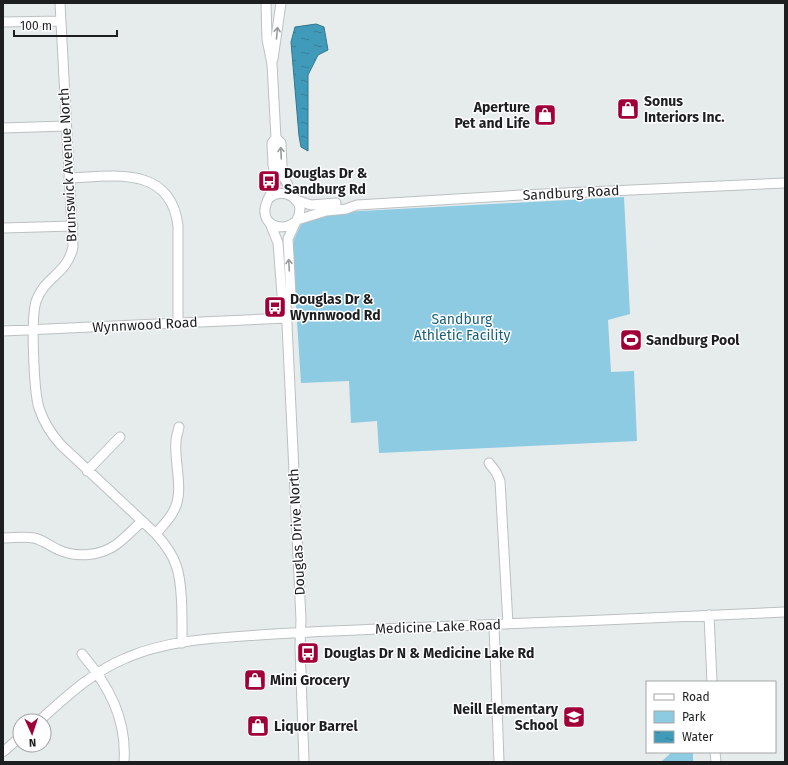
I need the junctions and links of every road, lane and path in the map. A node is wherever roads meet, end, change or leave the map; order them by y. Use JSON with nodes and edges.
{"nodes":[{"id":1,"x":60,"y":3,"type":"edge"},
{"id":2,"x":266,"y":3,"type":"edge"},
{"id":3,"x":281,"y":3,"type":"edge"},
{"id":4,"x":61,"y":21,"type":"junction"},
{"id":5,"x":3,"y":22,"type":"edge"},
{"id":6,"x":272,"y":64,"type":"junction"},
{"id":7,"x":66,"y":126,"type":"junction"},
{"id":8,"x":3,"y":128,"type":"edge"},
{"id":9,"x":276,"y":138,"type":"junction"},
{"id":10,"x":69,"y":178,"type":"junction"},
{"id":11,"x":785,"y":183,"type":"edge"},
{"id":12,"x":269,"y":198,"type":"junction"},
{"id":13,"x":294,"y":198,"type":"junction"},
{"id":14,"x":357,"y":205,"type":"junction"},
{"id":15,"x":296,"y":221,"type":"junction"},
{"id":16,"x":270,"y":223,"type":"junction"},
{"id":17,"x":72,"y":226,"type":"junction"},
{"id":18,"x":3,"y":228,"type":"edge"},
{"id":19,"x":286,"y":303,"type":"junction"},
{"id":20,"x":287,"y":318,"type":"junction"},
{"id":21,"x":178,"y":323,"type":"junction"},
{"id":22,"x":33,"y":330,"type":"junction"},
{"id":23,"x":3,"y":331,"type":"edge"},
{"id":24,"x":179,"y":427,"type":"dead end"},
{"id":25,"x":120,"y":437,"type":"dead end"},
{"id":26,"x":489,"y":463,"type":"dead end"},
{"id":27,"x":87,"y":471,"type":"junction"},
{"id":28,"x":142,"y":521,"type":"junction"},
{"id":29,"x":156,"y":534,"type":"junction"},
{"id":30,"x":3,"y":538,"type":"edge"},
{"id":31,"x":785,"y":612,"type":"edge"},
{"id":32,"x":710,"y":615,"type":"junction"},
{"id":33,"x":494,"y":624,"type":"junction"},
{"id":34,"x":508,"y":624,"type":"junction"},
{"id":35,"x":301,"y":632,"type":"junction"},
{"id":36,"x":182,"y":643,"type":"junction"},
{"id":37,"x":82,"y":654,"type":"dead end"},
{"id":38,"x":97,"y":672,"type":"junction"},
{"id":39,"x":712,"y":681,"type":"edge"},
{"id":40,"x":48,"y":713,"type":"edge"},
{"id":41,"x":3,"y":739,"type":"edge"},
{"id":42,"x":7,"y":749,"type":"edge"},
{"id":43,"x":124,"y":762,"type":"edge"},
{"id":44,"x":304,"y":762,"type":"edge"},
{"id":45,"x":499,"y":762,"type":"edge"}],
"edges":[{"from":1,"to":4,"type":"street","name":"Brunswick Avenue North"},
{"from":2,"to":6,"type":"street","name":"Douglas Drive North"},
{"from":6,"to":3,"type":"street","name":"Douglas Drive North","one_way":true},
{"from":4,"to":5,"type":"street"},
{"from":4,"to":7,"type":"street","name":"Brunswick Avenue North"},
{"from":6,"to":9,"type":"street","name":"Douglas Drive North"},
{"from":7,"to":8,"type":"street"},
{"from":7,"to":10,"type":"street","name":"Brunswick Avenue North"},
{"from":9,"to":12,"type":"street","name":"Douglas Drive North"},
{"from":13,"to":9,"type":"street","name":"Douglas Drive North","one_way":true},
{"from":10,"to":17,"type":"street","name":"Brunswick Avenue North"},
{"from":10,"to":21,"type":"street"},
{"from":11,"to":14,"type":"street","name":"Sandburg Road"},
{"from":12,"to":13,"type":"street"},
{"from":12,"to":16,"type":"street","name":"Douglas Drive North"},
{"from":13,"to":14,"type":"street","name":"Sandburg Road"},
{"from":13,"to":15,"type":"street","name":"Douglas Drive North"},
{"from":14,"to":15,"type":"street","name":"Sandburg Road"},
{"from":15,"to":16,"type":"street"},
{"from":19,"to":15,"type":"street","name":"Douglas Drive North","one_way":true},
{"from":16,"to":19,"type":"street","name":"Douglas Drive North"},
{"from":17,"to":18,"type":"street"},
{"from":17,"to":22,"type":"street","name":"Brunswick Avenue North"},
{"from":19,"to":20,"type":"street","name":"Douglas Drive North"},
{"from":20,"to":21,"type":"street","name":"Wynnwood Road"},
{"from":20,"to":35,"type":"street","name":"Douglas Drive North"},
{"from":21,"to":22,"type":"street","name":"Wynnwood Road"},
{"from":22,"to":23,"type":"street","name":"Wynnwood Road"},
{"from":22,"to":27,"type":"street","name":"Brunswick Avenue North"},
{"from":24,"to":29,"type":"street"},
{"from":25,"to":27,"type":"street"},
{"from":26,"to":34,"type":"street"},
{"from":27,"to":28,"type":"street","name":"Brunswick Avenue North"},
{"from":28,"to":29,"type":"street","name":"Brunswick Avenue North"},
{"from":28,"to":30,"type":"street"},
{"from":29,"to":36,"type":"street","name":"Brunswick Avenue North"},
{"from":31,"to":32,"type":"street","name":"Medicine Lake Road"},
{"from":32,"to":34,"type":"street","name":"Medicine Lake Road"},
{"from":32,"to":39,"type":"street"},
{"from":33,"to":34,"type":"street","name":"Medicine Lake Road"},
{"from":33,"to":35,"type":"street","name":"Medicine Lake Road"},
{"from":33,"to":45,"type":"street"},
{"from":35,"to":36,"type":"street","name":"Medicine Lake Road"},
{"from":35,"to":44,"type":"street","name":"Douglas Drive North"},
{"from":36,"to":38,"type":"street","name":"Medicine Lake Road"},
{"from":37,"to":38,"type":"street"},
{"from":38,"to":40,"type":"street","name":"Medicine Lake Road"},
{"from":38,"to":43,"type":"street"},
{"from":41,"to":42,"type":"street"}]}
